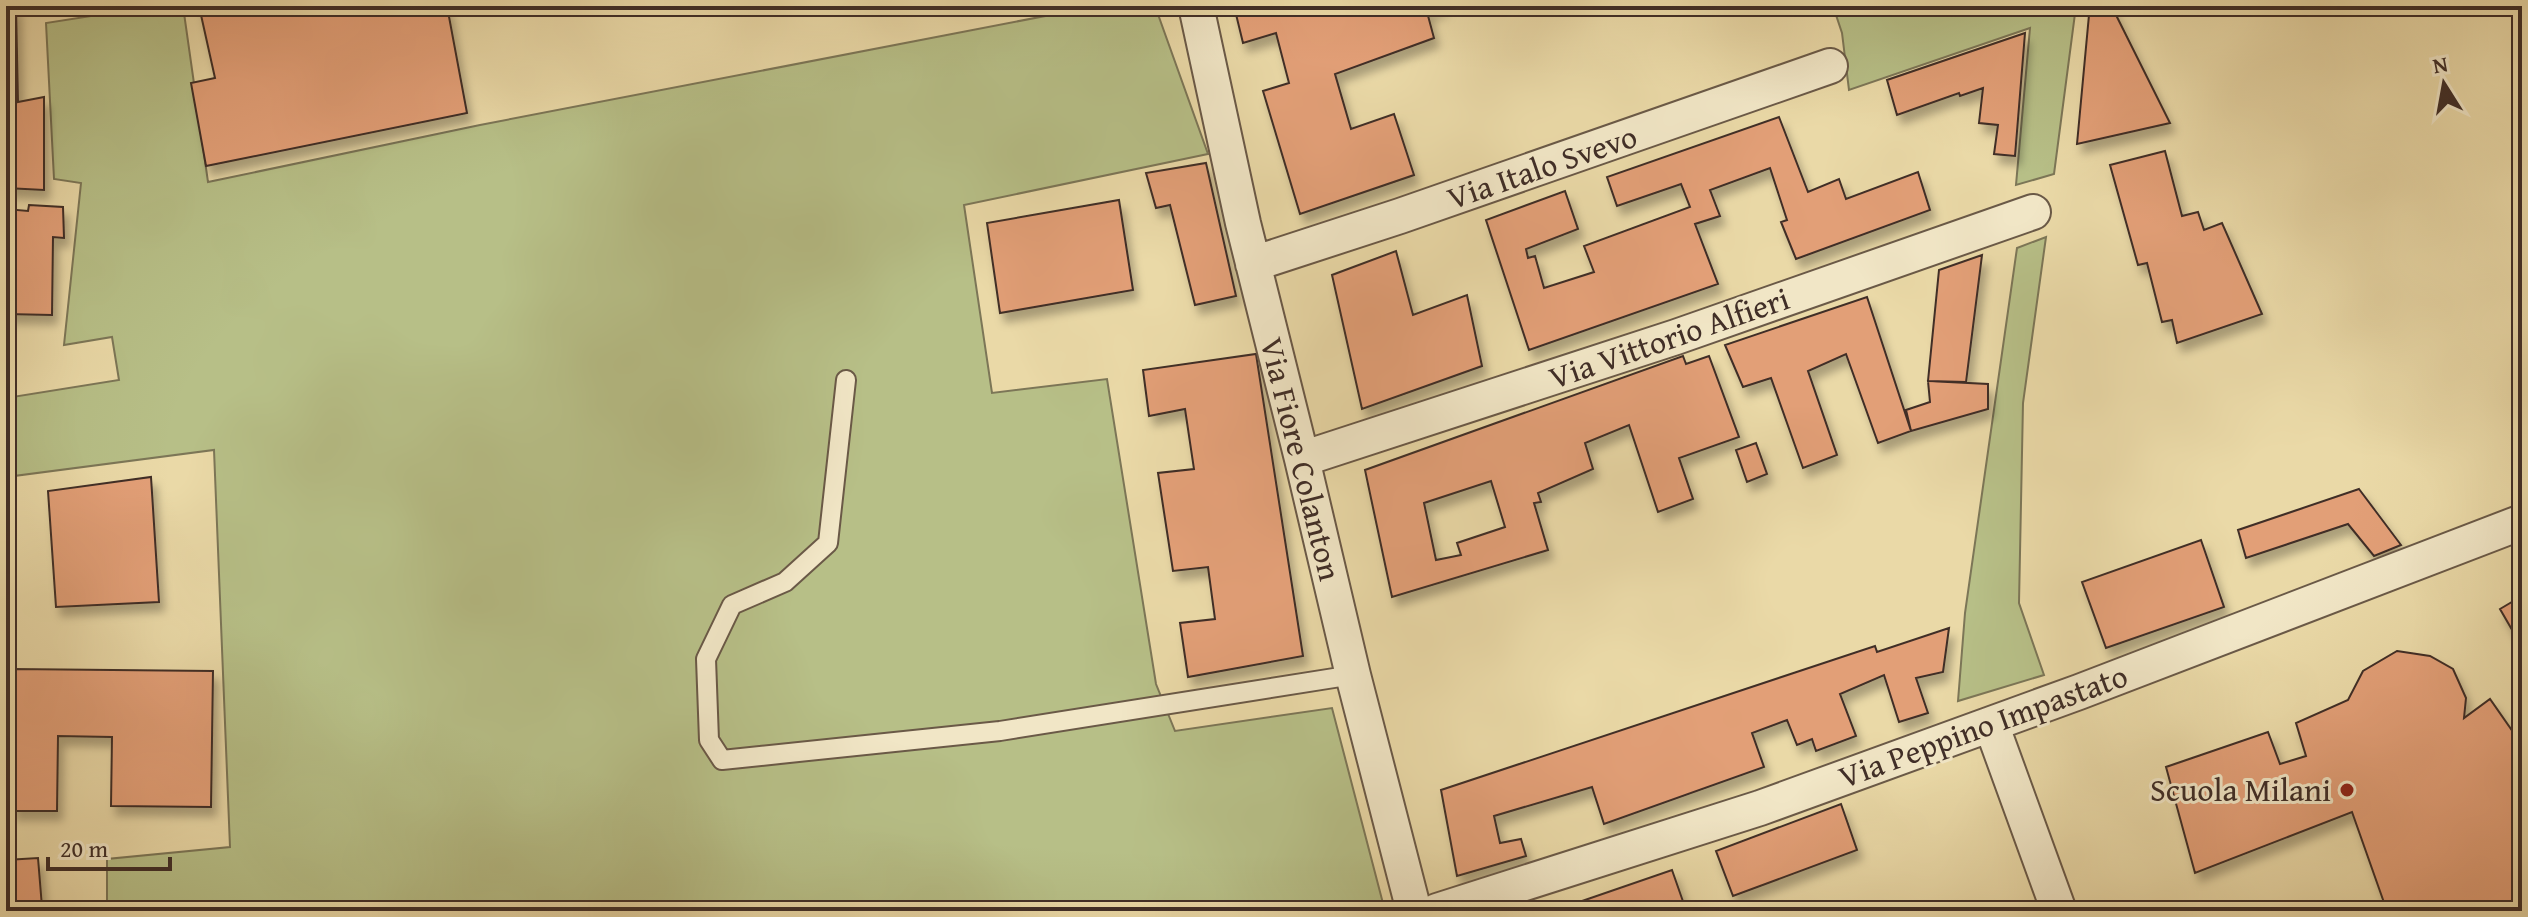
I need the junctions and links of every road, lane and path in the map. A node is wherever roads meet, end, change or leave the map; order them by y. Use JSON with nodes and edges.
{"nodes":[{"id":1,"x":1196,"y":6,"type":"edge"},
{"id":2,"x":1830,"y":66,"type":"dead end"},
{"id":3,"x":2033,"y":212,"type":"dead end"},
{"id":4,"x":1253,"y":264,"type":"junction"},
{"id":5,"x":846,"y":380,"type":"dead end"},
{"id":6,"x":1302,"y":459,"type":"junction"},
{"id":7,"x":2522,"y":522,"type":"edge"},
{"id":8,"x":1353,"y":675,"type":"junction"},
{"id":9,"x":1991,"y":724,"type":"junction"},
{"id":10,"x":1414,"y":911,"type":"edge"},
{"id":11,"x":1437,"y":911,"type":"edge"},
{"id":12,"x":2059,"y":911,"type":"edge"}],
"edges":[{"from":1,"to":4,"type":"street","name":"Via Fiore Colanton"},
{"from":2,"to":4,"type":"street","name":"Via Italo Svevo"},
{"from":3,"to":6,"type":"street","name":"Via Vittorio Alfieri"},
{"from":4,"to":6,"type":"street","name":"Via Fiore Colanton"},
{"from":5,"to":8,"type":"lane"},
{"from":6,"to":8,"type":"street","name":"Via Fiore Colanton"},
{"from":7,"to":9,"type":"street","name":"Via Peppino Impastato"},
{"from":8,"to":10,"type":"street","name":"Via Fiore Colanton"},
{"from":9,"to":11,"type":"street","name":"Via Peppino Impastato"},
{"from":9,"to":12,"type":"street"}]}
